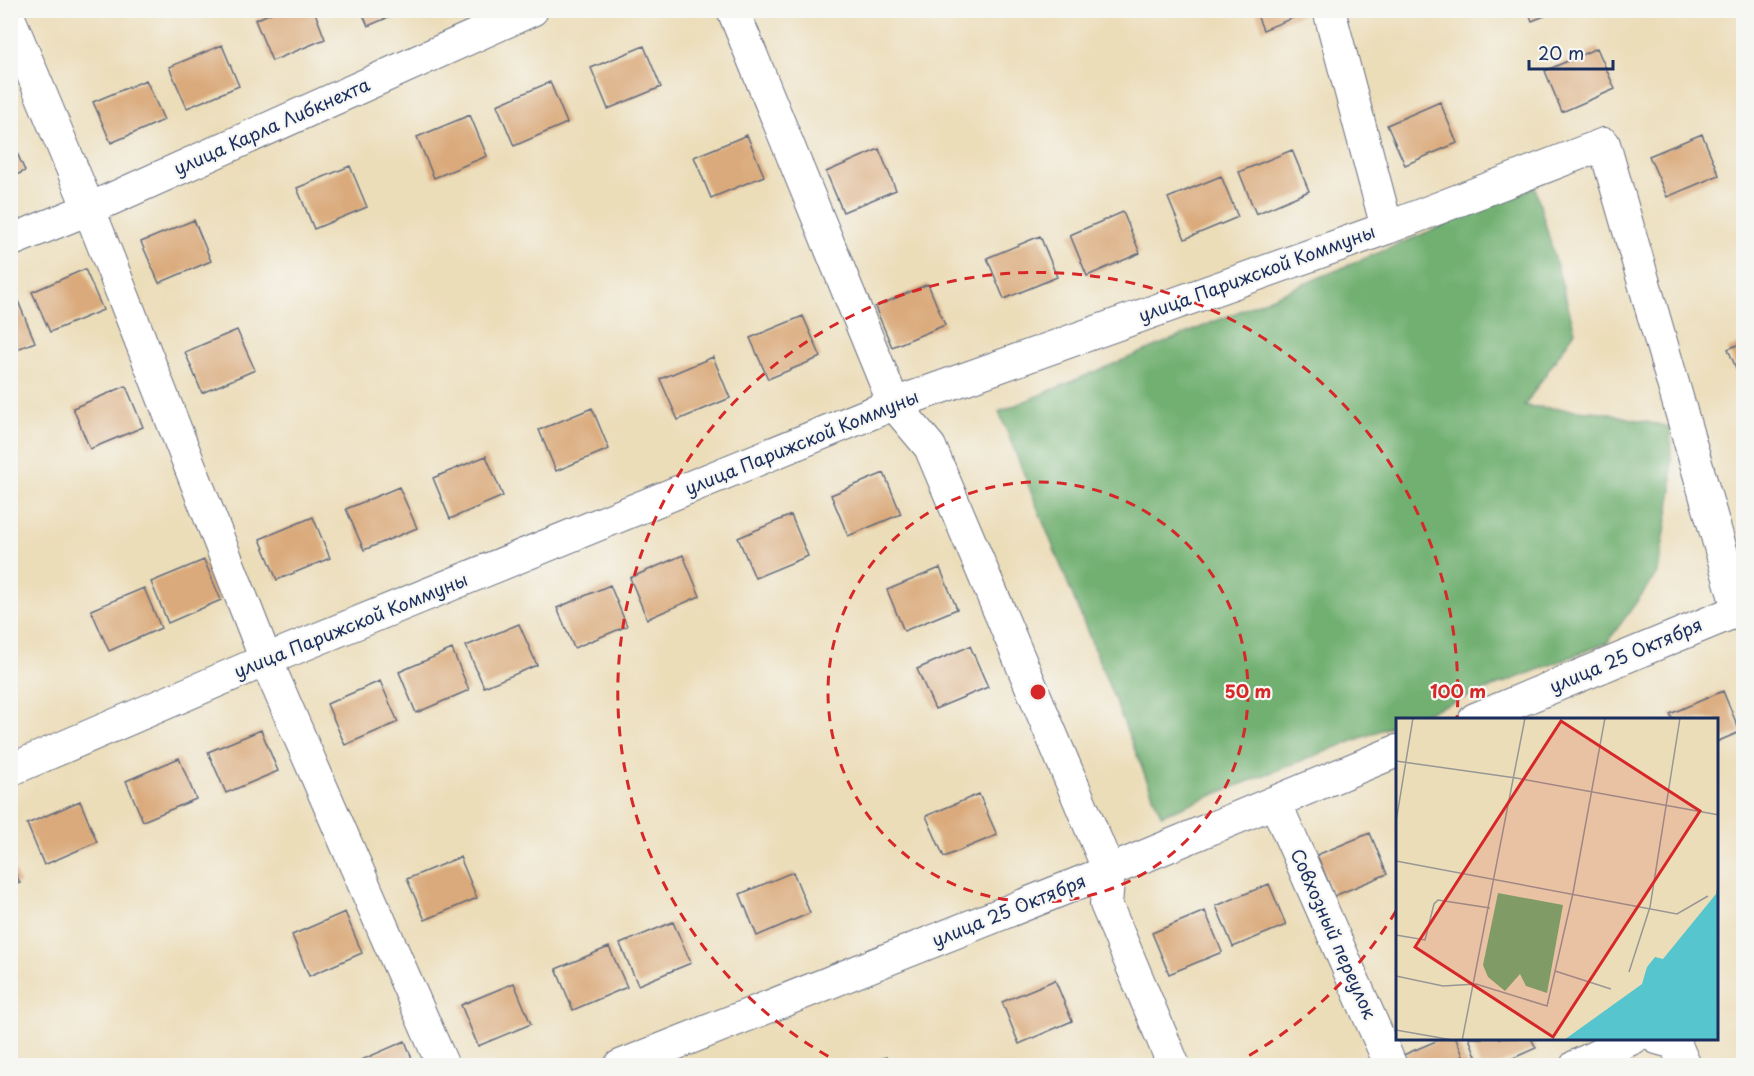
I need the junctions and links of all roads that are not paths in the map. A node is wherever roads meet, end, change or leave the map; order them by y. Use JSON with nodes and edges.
{"nodes":[{"id":1,"x":532,"y":10,"type":"edge"},
{"id":2,"x":733,"y":10,"type":"edge"},
{"id":3,"x":1329,"y":10,"type":"edge"},
{"id":4,"x":10,"y":20,"type":"edge"},
{"id":5,"x":89,"y":209,"type":"junction"},
{"id":6,"x":1387,"y":228,"type":"junction"},
{"id":7,"x":10,"y":241,"type":"edge"},
{"id":8,"x":894,"y":405,"type":"junction"},
{"id":9,"x":1742,"y":611,"type":"edge"},
{"id":10,"x":266,"y":660,"type":"junction"},
{"id":11,"x":1477,"y":718,"type":"edge"},
{"id":12,"x":1396,"y":751,"type":"edge"},
{"id":13,"x":10,"y":770,"type":"edge"},
{"id":14,"x":1275,"y":802,"type":"junction"},
{"id":15,"x":1109,"y":871,"type":"junction"},
{"id":16,"x":1629,"y":1040,"type":"edge"},
{"id":17,"x":1665,"y":1040,"type":"edge"},
{"id":18,"x":442,"y":1065,"type":"edge"},
{"id":19,"x":620,"y":1065,"type":"edge"},
{"id":20,"x":1174,"y":1065,"type":"edge"},
{"id":21,"x":1391,"y":1065,"type":"edge"},
{"id":22,"x":1576,"y":1065,"type":"edge"},
{"id":23,"x":1685,"y":1065,"type":"edge"}],
"edges":[{"from":1,"to":5,"type":"street","name":"улица Карла Либкнехта"},
{"from":2,"to":8,"type":"street"},
{"from":3,"to":6,"type":"street"},
{"from":4,"to":5,"type":"street"},
{"from":5,"to":7,"type":"street","name":"улица Карла Либкнехта"},
{"from":5,"to":10,"type":"street"},
{"from":6,"to":8,"type":"street","name":"улица Парижской Коммуны"},
{"from":6,"to":9,"type":"street","name":"улица Парижской Коммуны"},
{"from":8,"to":10,"type":"street","name":"улица Парижской Коммуны"},
{"from":8,"to":15,"type":"street"},
{"from":9,"to":11,"type":"street","name":"улица 25 Октября"},
{"from":10,"to":13,"type":"street","name":"улица Парижской Коммуны"},
{"from":10,"to":18,"type":"street"},
{"from":12,"to":14,"type":"street","name":"улица 25 Октября"},
{"from":14,"to":15,"type":"street","name":"улица 25 Октября"},
{"from":14,"to":21,"type":"street","name":"Совхозный переулок"},
{"from":15,"to":19,"type":"street","name":"улица 25 Октября"},
{"from":15,"to":20,"type":"street"},
{"from":16,"to":22,"type":"street"},
{"from":17,"to":23,"type":"street"}]}
